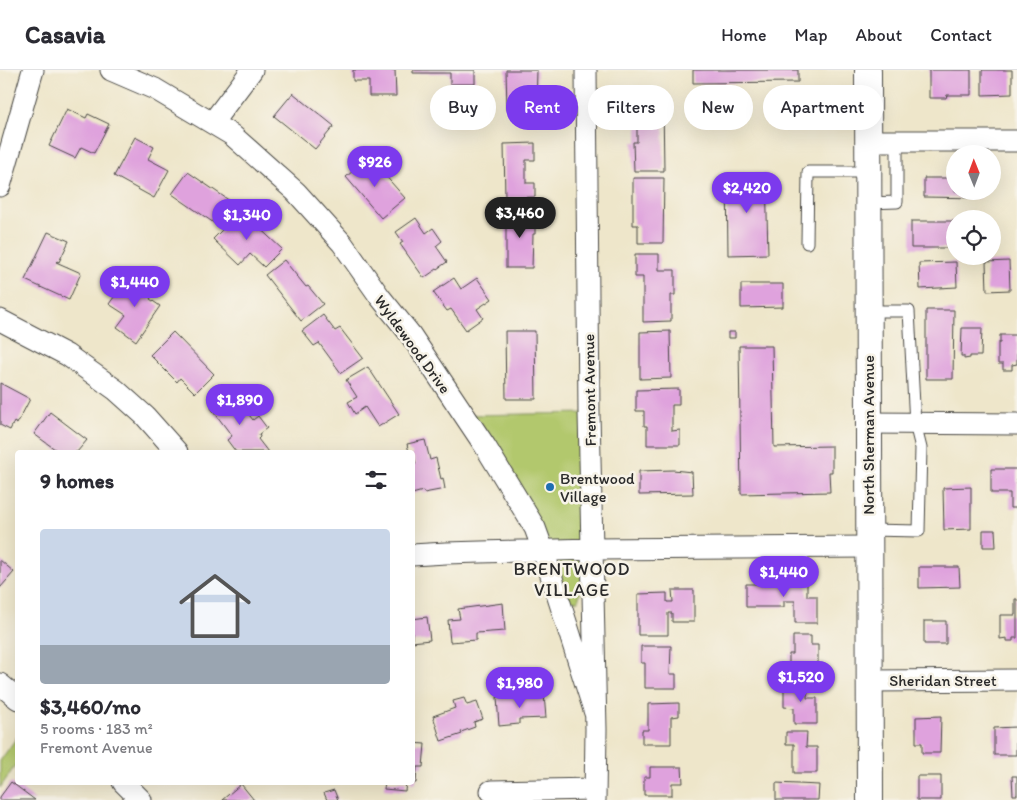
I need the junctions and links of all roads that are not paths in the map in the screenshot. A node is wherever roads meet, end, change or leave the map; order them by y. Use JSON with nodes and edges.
{"nodes":[{"id":1,"x":33,"y":70,"type":"edge"},
{"id":2,"x":111,"y":70,"type":"edge"},
{"id":3,"x":252,"y":70,"type":"edge"},
{"id":4,"x":586,"y":70,"type":"edge"},
{"id":5,"x":868,"y":70,"type":"edge"},
{"id":6,"x":212,"y":123,"type":"junction"},
{"id":7,"x":869,"y":141,"type":"junction"},
{"id":8,"x":897,"y":141,"type":"junction"},
{"id":9,"x":1017,"y":141,"type":"edge"},
{"id":10,"x":868,"y":172,"type":"junction"},
{"id":11,"x":0,"y":186,"type":"edge"},
{"id":12,"x":868,"y":203,"type":"junction"},
{"id":13,"x":807,"y":243,"type":"dead end"},
{"id":14,"x":868,"y":311,"type":"junction"},
{"id":15,"x":0,"y":320,"type":"edge"},
{"id":16,"x":868,"y":423,"type":"junction"},
{"id":17,"x":915,"y":424,"type":"junction"},
{"id":18,"x":1017,"y":424,"type":"edge"},
{"id":19,"x":175,"y":450,"type":"edge"},
{"id":20,"x":869,"y":538,"type":"junction"},
{"id":21,"x":592,"y":549,"type":"junction"},
{"id":22,"x":543,"y":550,"type":"junction"},
{"id":23,"x":415,"y":555,"type":"edge"},
{"id":24,"x":1017,"y":680,"type":"edge"},
{"id":25,"x":869,"y":681,"type":"junction"},
{"id":26,"x":0,"y":684,"type":"edge"},
{"id":27,"x":15,"y":696,"type":"edge"},
{"id":28,"x":595,"y":713,"type":"junction"},
{"id":29,"x":126,"y":785,"type":"edge"},
{"id":30,"x":491,"y":791,"type":"dead end"},
{"id":31,"x":595,"y":795,"type":"edge"},
{"id":32,"x":141,"y":800,"type":"edge"},
{"id":33,"x":870,"y":800,"type":"edge"}],
"edges":[{"from":1,"to":11,"type":"street"},
{"from":2,"to":6,"type":"street","name":"Wyldewood Drive"},
{"from":3,"to":6,"type":"street"},
{"from":4,"to":21,"type":"street","name":"Fremont Avenue"},
{"from":5,"to":7,"type":"street","name":"North Sherman Avenue"},
{"from":6,"to":22,"type":"street","name":"Wyldewood Drive"},
{"from":7,"to":8,"type":"street"},
{"from":7,"to":10,"type":"street","name":"North Sherman Avenue"},
{"from":8,"to":9,"type":"street"},
{"from":8,"to":12,"type":"lane"},
{"from":10,"to":12,"type":"street","name":"North Sherman Avenue"},
{"from":10,"to":13,"type":"lane"},
{"from":12,"to":14,"type":"street","name":"North Sherman Avenue"},
{"from":14,"to":16,"type":"street","name":"North Sherman Avenue"},
{"from":14,"to":17,"type":"lane"},
{"from":15,"to":19,"type":"street"},
{"from":16,"to":17,"type":"street"},
{"from":16,"to":20,"type":"street","name":"North Sherman Avenue"},
{"from":17,"to":18,"type":"street"},
{"from":17,"to":20,"type":"lane"},
{"from":20,"to":21,"type":"street"},
{"from":20,"to":25,"type":"street","name":"North Sherman Avenue"},
{"from":21,"to":22,"type":"street"},
{"from":21,"to":28,"type":"street","name":"Fremont Avenue"},
{"from":22,"to":23,"type":"street"},
{"from":22,"to":28,"type":"street","name":"Wyldewood Drive"},
{"from":24,"to":25,"type":"street","name":"Sheridan Street"},
{"from":25,"to":33,"type":"street","name":"North Sherman Avenue"},
{"from":26,"to":27,"type":"street"},
{"from":28,"to":31,"type":"street","name":"Fremont Avenue"},
{"from":29,"to":32,"type":"street"},
{"from":30,"to":31,"type":"street"}]}
